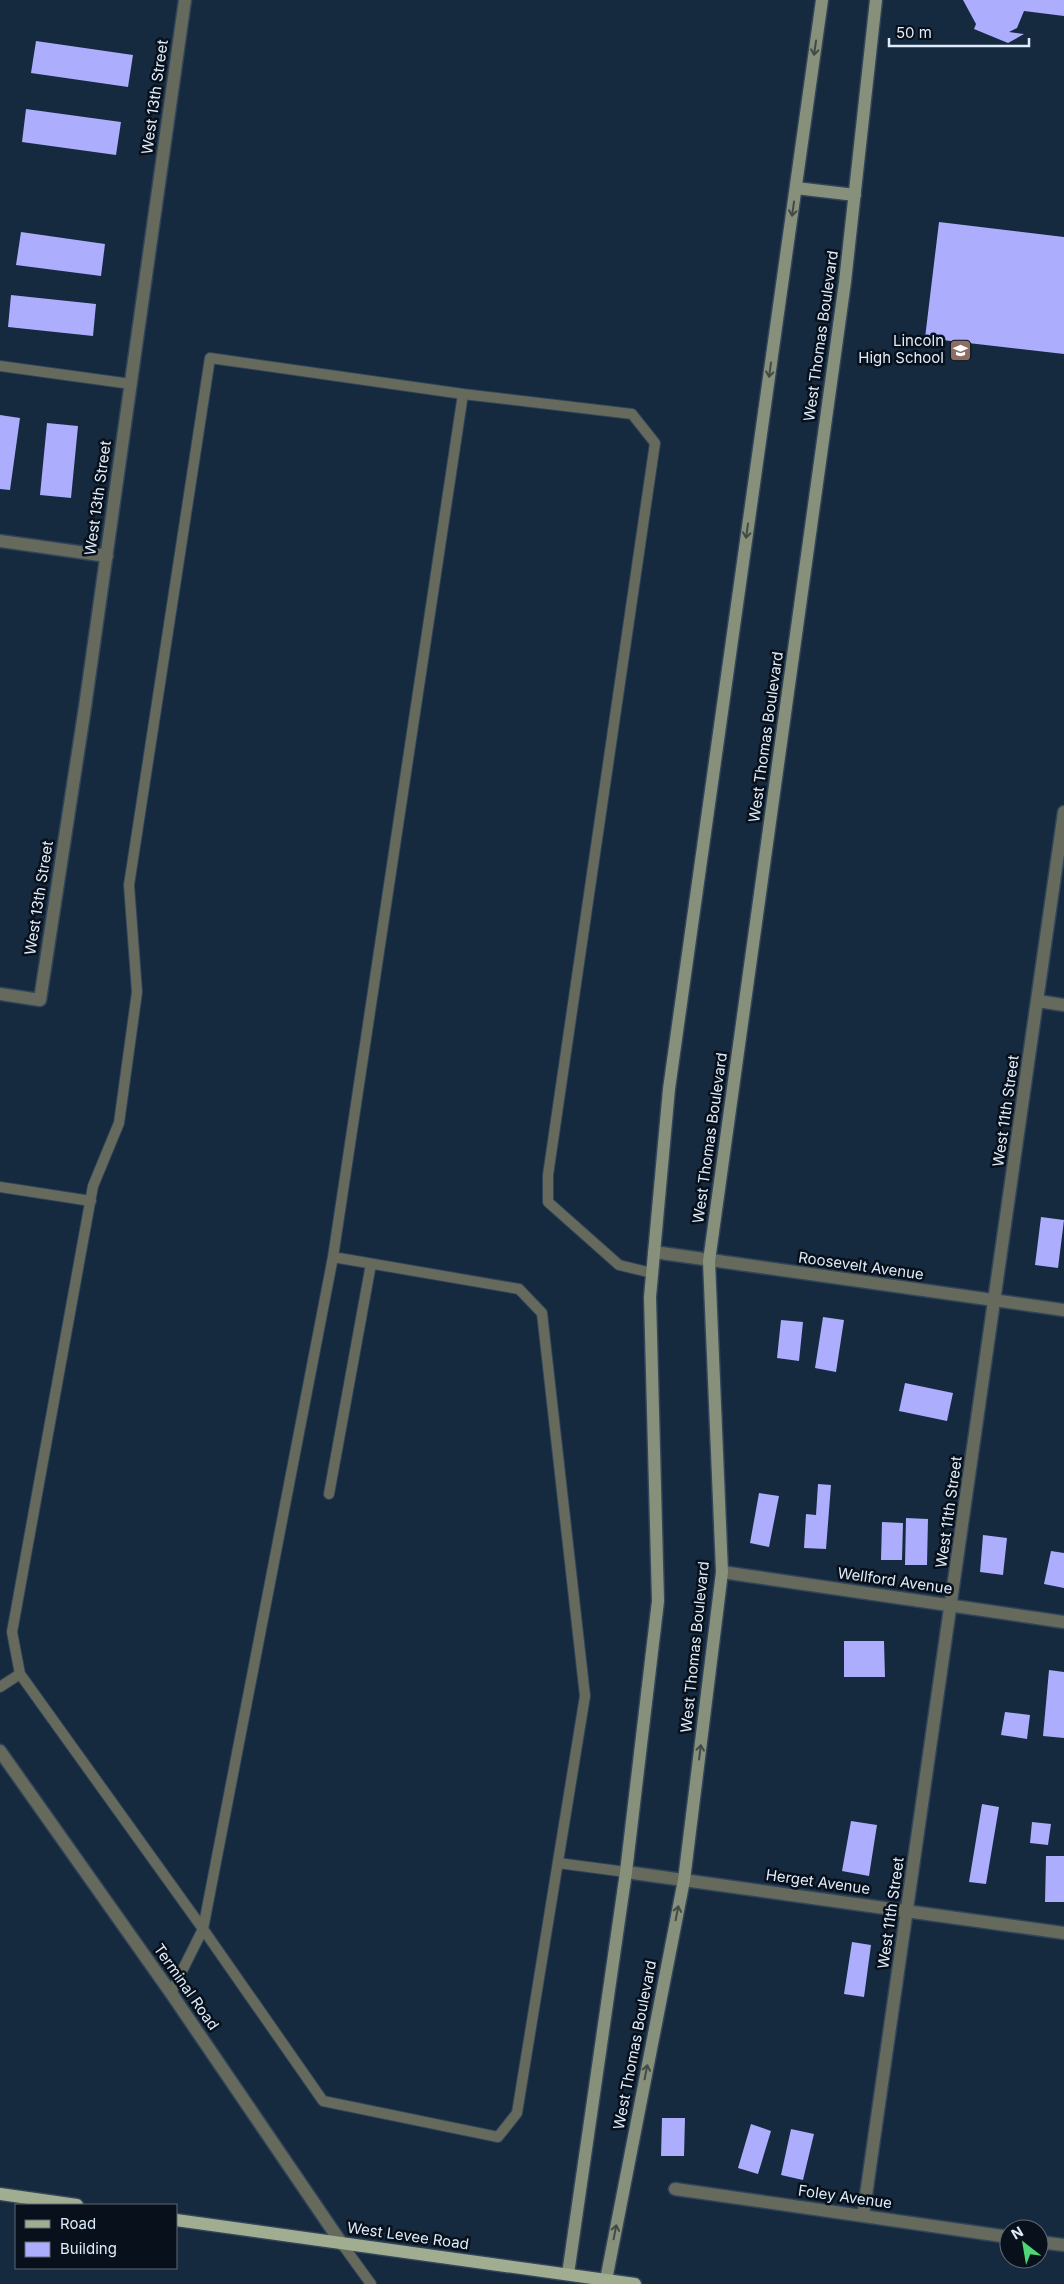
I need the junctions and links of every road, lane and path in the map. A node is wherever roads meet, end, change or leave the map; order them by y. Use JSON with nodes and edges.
{"nodes":[{"id":1,"x":185,"y":0,"type":"edge"},
{"id":2,"x":822,"y":0,"type":"edge"},
{"id":3,"x":876,"y":0,"type":"edge"},
{"id":4,"x":796,"y":188,"type":"junction"},
{"id":5,"x":855,"y":195,"type":"junction"},
{"id":6,"x":0,"y":366,"type":"edge"},
{"id":7,"x":131,"y":384,"type":"junction"},
{"id":8,"x":463,"y":394,"type":"junction"},
{"id":9,"x":0,"y":541,"type":"edge"},
{"id":10,"x":106,"y":556,"type":"junction"},
{"id":11,"x":1064,"y":812,"type":"edge"},
{"id":12,"x":0,"y":994,"type":"edge"},
{"id":13,"x":1038,"y":1001,"type":"junction"},
{"id":14,"x":1064,"y":1005,"type":"edge"},
{"id":15,"x":0,"y":1188,"type":"edge"},
{"id":16,"x":91,"y":1201,"type":"junction"},
{"id":17,"x":654,"y":1252,"type":"junction"},
{"id":18,"x":333,"y":1257,"type":"junction"},
{"id":19,"x":709,"y":1261,"type":"junction"},
{"id":20,"x":371,"y":1264,"type":"junction"},
{"id":21,"x":652,"y":1273,"type":"junction"},
{"id":22,"x":995,"y":1301,"type":"junction"},
{"id":23,"x":1064,"y":1310,"type":"edge"},
{"id":24,"x":329,"y":1494,"type":"dead end"},
{"id":25,"x":722,"y":1572,"type":"junction"},
{"id":26,"x":952,"y":1605,"type":"junction"},
{"id":27,"x":1064,"y":1622,"type":"edge"},
{"id":28,"x":20,"y":1674,"type":"junction"},
{"id":29,"x":0,"y":1687,"type":"edge"},
{"id":30,"x":0,"y":1751,"type":"edge"},
{"id":31,"x":558,"y":1863,"type":"junction"},
{"id":32,"x":626,"y":1872,"type":"junction"},
{"id":33,"x":684,"y":1880,"type":"junction"},
{"id":34,"x":908,"y":1911,"type":"junction"},
{"id":35,"x":203,"y":1928,"type":"junction"},
{"id":36,"x":1064,"y":1933,"type":"edge"},
{"id":37,"x":171,"y":1993,"type":"junction"},
{"id":38,"x":676,"y":2189,"type":"dead end"},
{"id":39,"x":0,"y":2194,"type":"edge"},
{"id":40,"x":69,"y":2204,"type":"edge"},
{"id":41,"x":862,"y":2216,"type":"junction"},
{"id":42,"x":178,"y":2220,"type":"edge"},
{"id":43,"x":999,"y":2236,"type":"edge"},
{"id":44,"x":1049,"y":2243,"type":"edge"},
{"id":45,"x":342,"y":2244,"type":"junction"},
{"id":46,"x":1064,"y":2245,"type":"edge"},
{"id":47,"x":568,"y":2274,"type":"junction"},
{"id":48,"x":606,"y":2280,"type":"junction"},
{"id":49,"x":371,"y":2284,"type":"edge"},
{"id":50,"x":635,"y":2284,"type":"edge"}],
"edges":[{"from":1,"to":7,"type":"street","name":"West 13th Street"},
{"from":2,"to":4,"type":"street","name":"West Thomas Boulevard","one_way":true},
{"from":3,"to":5,"type":"street","name":"West Thomas Boulevard"},
{"from":4,"to":5,"type":"street"},
{"from":4,"to":17,"type":"street","name":"West Thomas Boulevard","one_way":true},
{"from":5,"to":19,"type":"street","name":"West Thomas Boulevard"},
{"from":6,"to":7,"type":"lane"},
{"from":7,"to":10,"type":"street","name":"West 13th Street"},
{"from":8,"to":16,"type":"lane"},
{"from":8,"to":18,"type":"lane"},
{"from":8,"to":21,"type":"lane"},
{"from":9,"to":10,"type":"street"},
{"from":10,"to":12,"type":"street","name":"West 13th Street"},
{"from":11,"to":13,"type":"street","name":"West 11th Street"},
{"from":13,"to":14,"type":"street"},
{"from":13,"to":22,"type":"street","name":"West 11th Street"},
{"from":15,"to":16,"type":"lane"},
{"from":16,"to":28,"type":"lane"},
{"from":17,"to":19,"type":"street","name":"Roosevelt Avenue"},
{"from":17,"to":21,"type":"street","name":"West Thomas Boulevard"},
{"from":18,"to":20,"type":"lane"},
{"from":18,"to":35,"type":"lane"},
{"from":19,"to":22,"type":"street","name":"Roosevelt Avenue"},
{"from":19,"to":25,"type":"street","name":"West Thomas Boulevard"},
{"from":20,"to":24,"type":"lane"},
{"from":20,"to":31,"type":"lane"},
{"from":21,"to":32,"type":"street","name":"West Thomas Boulevard"},
{"from":22,"to":23,"type":"street","name":"Roosevelt Avenue"},
{"from":22,"to":26,"type":"street","name":"West 11th Street"},
{"from":25,"to":26,"type":"street","name":"Wellford Avenue"},
{"from":33,"to":25,"type":"street","name":"West Thomas Boulevard","one_way":true},
{"from":26,"to":27,"type":"street","name":"Wellford Avenue"},
{"from":26,"to":34,"type":"street","name":"West 11th Street"},
{"from":28,"to":29,"type":"lane"},
{"from":28,"to":35,"type":"lane"},
{"from":30,"to":37,"type":"street","name":"Terminal Road"},
{"from":31,"to":32,"type":"lane"},
{"from":31,"to":35,"type":"lane"},
{"from":32,"to":33,"type":"street","name":"Herget Avenue"},
{"from":32,"to":47,"type":"street","name":"West Thomas Boulevard"},
{"from":33,"to":34,"type":"street","name":"Herget Avenue"},
{"from":48,"to":33,"type":"street","name":"West Thomas Boulevard","one_way":true},
{"from":34,"to":36,"type":"street","name":"Herget Avenue"},
{"from":34,"to":41,"type":"street","name":"West 11th Street"},
{"from":35,"to":37,"type":"lane"},
{"from":37,"to":45,"type":"street","name":"Terminal Road"},
{"from":38,"to":41,"type":"street","name":"Foley Avenue"},
{"from":39,"to":40,"type":"main road"},
{"from":41,"to":43,"type":"street","name":"Foley Avenue"},
{"from":42,"to":45,"type":"main road","name":"West Levee Road"},
{"from":44,"to":46,"type":"street"},
{"from":45,"to":47,"type":"main road","name":"West Levee Road"},
{"from":45,"to":49,"type":"lane"},
{"from":47,"to":48,"type":"main road","name":"West Levee Road"},
{"from":48,"to":50,"type":"main road","name":"West Levee Road"}]}
